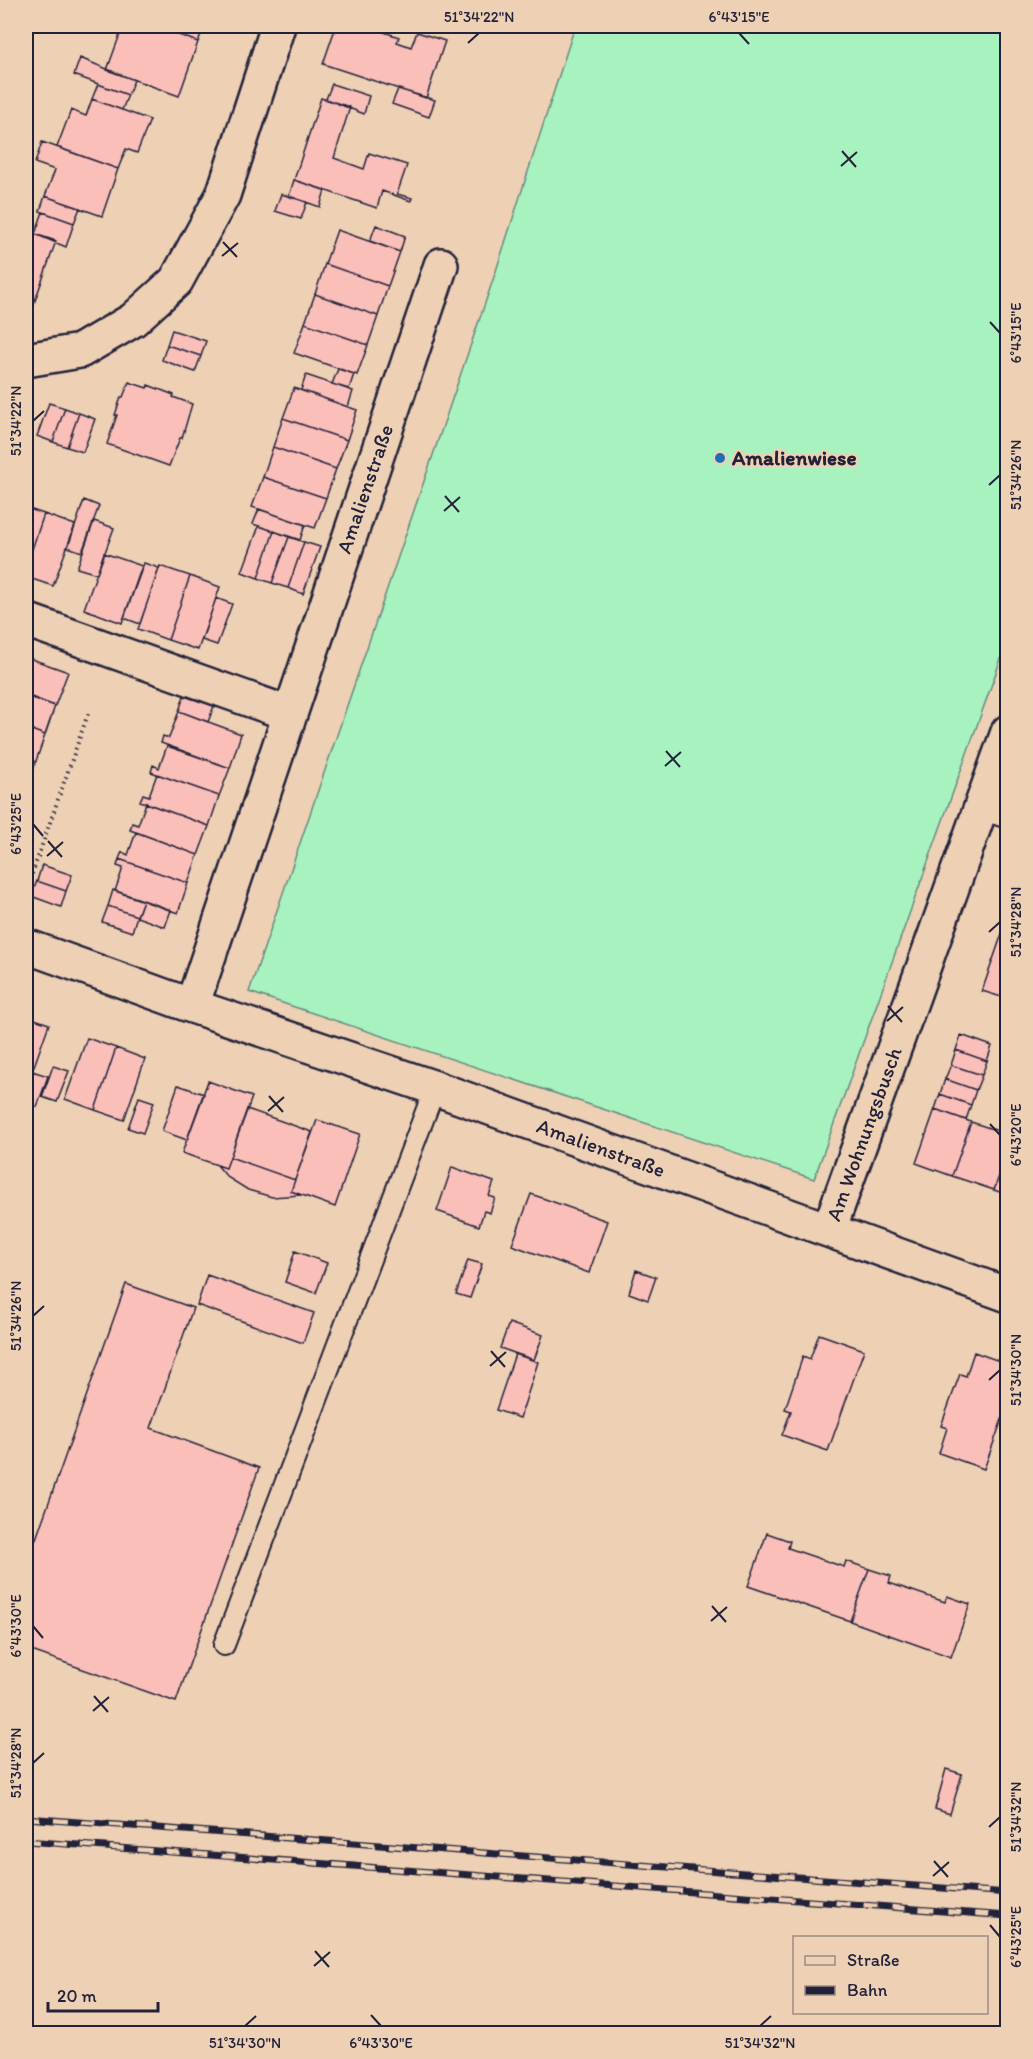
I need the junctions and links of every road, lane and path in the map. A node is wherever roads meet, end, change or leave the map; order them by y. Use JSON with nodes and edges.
{"nodes":[{"id":1,"x":278,"y":26,"type":"edge"},
{"id":2,"x":441,"y":265,"type":"dead end"},
{"id":3,"x":26,"y":360,"type":"edge"},
{"id":4,"x":26,"y":620,"type":"edge"},
{"id":5,"x":89,"y":711,"type":"dead end"},
{"id":6,"x":290,"y":714,"type":"junction"},
{"id":7,"x":1008,"y":732,"type":"edge"},
{"id":8,"x":994,"y":814,"type":"edge"},
{"id":9,"x":26,"y":891,"type":"edge"},
{"id":10,"x":26,"y":946,"type":"edge"},
{"id":11,"x":192,"y":1006,"type":"junction"},
{"id":12,"x":435,"y":1088,"type":"junction"},
{"id":13,"x":829,"y":1230,"type":"junction"},
{"id":14,"x":1008,"y":1295,"type":"edge"},
{"id":15,"x":224,"y":1644,"type":"dead end"}],
"edges":[{"from":1,"to":3,"type":"street"},
{"from":2,"to":6,"type":"street","name":"Amalienstraße"},
{"from":4,"to":6,"type":"street"},
{"from":5,"to":9,"type":"path"},
{"from":6,"to":11,"type":"street","name":"Amalienstraße"},
{"from":7,"to":8,"type":"street","name":"Am Wohnungsbusch"},
{"from":8,"to":13,"type":"street","name":"Am Wohnungsbusch"},
{"from":10,"to":11,"type":"street","name":"Amalienstraße"},
{"from":11,"to":12,"type":"street","name":"Amalienstraße"},
{"from":12,"to":13,"type":"street","name":"Amalienstraße"},
{"from":12,"to":15,"type":"lane"},
{"from":13,"to":14,"type":"street","name":"Amalienstraße"}]}
